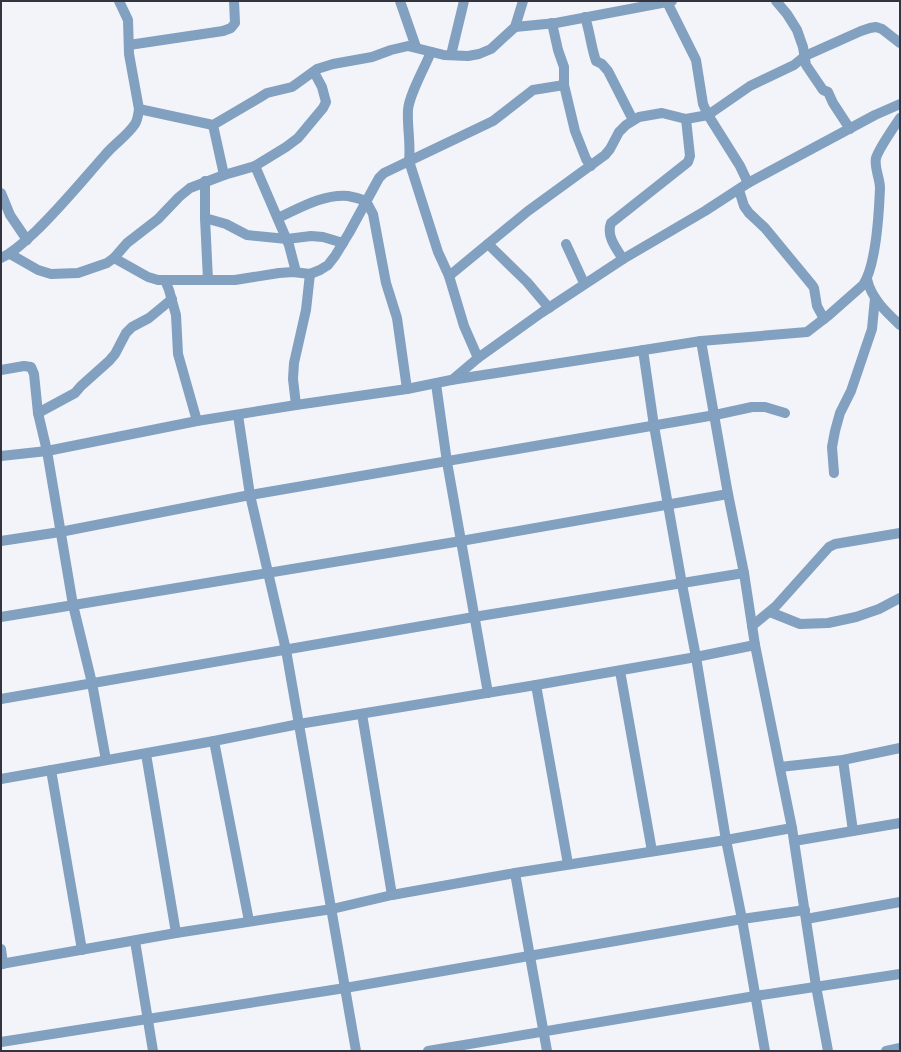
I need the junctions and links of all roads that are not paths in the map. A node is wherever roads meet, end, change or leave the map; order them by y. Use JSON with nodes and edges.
{"nodes":[{"id":1,"x":234,"y":1,"type":"edge"},
{"id":2,"x":400,"y":1,"type":"edge"},
{"id":3,"x":464,"y":1,"type":"edge"},
{"id":4,"x":523,"y":1,"type":"edge"},
{"id":5,"x":669,"y":1,"type":"edge"},
{"id":6,"x":776,"y":1,"type":"edge"},
{"id":7,"x":122,"y":2,"type":"edge"},
{"id":8,"x":585,"y":17,"type":"junction"},
{"id":9,"x":552,"y":23,"type":"junction"},
{"id":10,"x":515,"y":27,"type":"junction"},
{"id":11,"x":900,"y":43,"type":"edge"},
{"id":12,"x":129,"y":45,"type":"junction"},
{"id":13,"x":416,"y":47,"type":"junction"},
{"id":14,"x":432,"y":52,"type":"junction"},
{"id":15,"x":451,"y":55,"type":"junction"},
{"id":16,"x":805,"y":56,"type":"junction"},
{"id":17,"x":314,"y":72,"type":"junction"},
{"id":18,"x":564,"y":85,"type":"junction"},
{"id":19,"x":900,"y":104,"type":"edge"},
{"id":20,"x":139,"y":109,"type":"junction"},
{"id":21,"x":708,"y":115,"type":"junction"},
{"id":22,"x":900,"y":118,"type":"edge"},
{"id":23,"x":686,"y":119,"type":"junction"},
{"id":24,"x":633,"y":120,"type":"junction"},
{"id":25,"x":213,"y":125,"type":"junction"},
{"id":26,"x":850,"y":129,"type":"junction"},
{"id":27,"x":409,"y":160,"type":"junction"},
{"id":28,"x":255,"y":166,"type":"junction"},
{"id":29,"x":592,"y":166,"type":"junction"},
{"id":30,"x":224,"y":175,"type":"junction"},
{"id":31,"x":205,"y":181,"type":"junction"},
{"id":32,"x":748,"y":183,"type":"junction"},
{"id":33,"x":739,"y":190,"type":"junction"},
{"id":34,"x":1,"y":193,"type":"edge"},
{"id":35,"x":366,"y":201,"type":"junction"},
{"id":36,"x":205,"y":218,"type":"junction"},
{"id":37,"x":278,"y":218,"type":"junction"},
{"id":38,"x":287,"y":239,"type":"junction"},
{"id":39,"x":27,"y":240,"type":"junction"},
{"id":40,"x":343,"y":243,"type":"junction"},
{"id":41,"x":488,"y":244,"type":"junction"},
{"id":42,"x":566,"y":244,"type":"dead end"},
{"id":43,"x":5,"y":256,"type":"edge"},
{"id":44,"x":114,"y":258,"type":"junction"},
{"id":45,"x":623,"y":259,"type":"junction"},
{"id":46,"x":296,"y":272,"type":"junction"},
{"id":47,"x":310,"y":274,"type":"junction"},
{"id":48,"x":449,"y":276,"type":"junction"},
{"id":49,"x":866,"y":279,"type":"junction"},
{"id":50,"x":165,"y":280,"type":"junction"},
{"id":51,"x":208,"y":280,"type":"junction"},
{"id":52,"x":584,"y":284,"type":"junction"},
{"id":53,"x":875,"y":298,"type":"junction"},
{"id":54,"x":172,"y":299,"type":"junction"},
{"id":55,"x":549,"y":308,"type":"junction"},
{"id":56,"x":824,"y":319,"type":"junction"},
{"id":57,"x":900,"y":325,"type":"edge"},
{"id":58,"x":701,"y":341,"type":"junction"},
{"id":59,"x":643,"y":350,"type":"junction"},
{"id":60,"x":478,"y":358,"type":"junction"},
{"id":61,"x":1,"y":370,"type":"edge"},
{"id":62,"x":451,"y":380,"type":"junction"},
{"id":63,"x":436,"y":384,"type":"junction"},
{"id":64,"x":407,"y":389,"type":"junction"},
{"id":65,"x":296,"y":405,"type":"junction"},
{"id":66,"x":785,"y":413,"type":"dead end"},
{"id":67,"x":38,"y":414,"type":"junction"},
{"id":68,"x":238,"y":415,"type":"junction"},
{"id":69,"x":714,"y":415,"type":"junction"},
{"id":70,"x":197,"y":421,"type":"junction"},
{"id":71,"x":654,"y":426,"type":"junction"},
{"id":72,"x":47,"y":451,"type":"junction"},
{"id":73,"x":1,"y":456,"type":"edge"},
{"id":74,"x":447,"y":462,"type":"junction"},
{"id":75,"x":834,"y":472,"type":"dead end"},
{"id":76,"x":728,"y":494,"type":"junction"},
{"id":77,"x":250,"y":495,"type":"junction"},
{"id":78,"x":669,"y":505,"type":"junction"},
{"id":79,"x":60,"y":532,"type":"junction"},
{"id":80,"x":900,"y":533,"type":"edge"},
{"id":81,"x":1,"y":541,"type":"edge"},
{"id":82,"x":461,"y":541,"type":"junction"},
{"id":83,"x":268,"y":573,"type":"junction"},
{"id":84,"x":744,"y":573,"type":"junction"},
{"id":85,"x":682,"y":584,"type":"junction"},
{"id":86,"x":900,"y":598,"type":"edge"},
{"id":87,"x":73,"y":605,"type":"junction"},
{"id":88,"x":770,"y":612,"type":"junction"},
{"id":89,"x":1,"y":617,"type":"edge"},
{"id":90,"x":474,"y":617,"type":"junction"},
{"id":91,"x":752,"y":626,"type":"junction"},
{"id":92,"x":755,"y":645,"type":"junction"},
{"id":93,"x":286,"y":650,"type":"junction"},
{"id":94,"x":696,"y":658,"type":"junction"},
{"id":95,"x":620,"y":671,"type":"junction"},
{"id":96,"x":92,"y":683,"type":"junction"},
{"id":97,"x":536,"y":685,"type":"junction"},
{"id":98,"x":488,"y":693,"type":"junction"},
{"id":99,"x":1,"y":699,"type":"edge"},
{"id":100,"x":362,"y":714,"type":"junction"},
{"id":101,"x":299,"y":724,"type":"junction"},
{"id":102,"x":214,"y":741,"type":"junction"},
{"id":103,"x":900,"y":748,"type":"edge"},
{"id":104,"x":146,"y":754,"type":"junction"},
{"id":105,"x":106,"y":760,"type":"junction"},
{"id":106,"x":842,"y":760,"type":"junction"},
{"id":107,"x":780,"y":767,"type":"junction"},
{"id":108,"x":51,"y":770,"type":"junction"},
{"id":109,"x":1,"y":779,"type":"edge"},
{"id":110,"x":900,"y":823,"type":"edge"},
{"id":111,"x":792,"y":828,"type":"junction"},
{"id":112,"x":853,"y":831,"type":"junction"},
{"id":113,"x":726,"y":840,"type":"junction"},
{"id":114,"x":794,"y":841,"type":"junction"},
{"id":115,"x":652,"y":851,"type":"junction"},
{"id":116,"x":568,"y":864,"type":"junction"},
{"id":117,"x":515,"y":874,"type":"junction"},
{"id":118,"x":392,"y":895,"type":"junction"},
{"id":119,"x":900,"y":902,"type":"edge"},
{"id":120,"x":332,"y":909,"type":"junction"},
{"id":121,"x":805,"y":914,"type":"junction"},
{"id":122,"x":742,"y":919,"type":"junction"},
{"id":123,"x":249,"y":921,"type":"junction"},
{"id":124,"x":176,"y":933,"type":"junction"},
{"id":125,"x":135,"y":941,"type":"junction"},
{"id":126,"x":1,"y":949,"type":"edge"},
{"id":127,"x":82,"y":950,"type":"junction"},
{"id":128,"x":530,"y":956,"type":"junction"},
{"id":129,"x":2,"y":964,"type":"edge"},
{"id":130,"x":900,"y":974,"type":"edge"},
{"id":131,"x":816,"y":986,"type":"junction"},
{"id":132,"x":345,"y":988,"type":"junction"},
{"id":133,"x":755,"y":996,"type":"junction"},
{"id":134,"x":149,"y":1020,"type":"junction"},
{"id":135,"x":544,"y":1032,"type":"junction"},
{"id":136,"x":1,"y":1042,"type":"edge"},
{"id":137,"x":899,"y":1049,"type":"edge"},
{"id":138,"x":153,"y":1051,"type":"edge"},
{"id":139,"x":356,"y":1051,"type":"edge"},
{"id":140,"x":428,"y":1051,"type":"edge"},
{"id":141,"x":547,"y":1051,"type":"edge"},
{"id":142,"x":764,"y":1051,"type":"edge"},
{"id":143,"x":828,"y":1051,"type":"edge"},
{"id":144,"x":886,"y":1051,"type":"edge"}],
"edges":[{"from":1,"to":12,"type":"street"},
{"from":2,"to":13,"type":"street"},
{"from":3,"to":15,"type":"street"},
{"from":4,"to":10,"type":"street"},
{"from":5,"to":8,"type":"street"},
{"from":5,"to":21,"type":"street"},
{"from":6,"to":16,"type":"street"},
{"from":7,"to":12,"type":"street"},
{"from":8,"to":9,"type":"street"},
{"from":8,"to":24,"type":"street"},
{"from":9,"to":10,"type":"street"},
{"from":9,"to":18,"type":"street"},
{"from":10,"to":15,"type":"street"},
{"from":11,"to":16,"type":"street"},
{"from":12,"to":20,"type":"street"},
{"from":13,"to":14,"type":"street"},
{"from":13,"to":17,"type":"street"},
{"from":14,"to":15,"type":"street"},
{"from":14,"to":27,"type":"street"},
{"from":16,"to":21,"type":"street"},
{"from":16,"to":26,"type":"street"},
{"from":17,"to":25,"type":"street"},
{"from":17,"to":28,"type":"street"},
{"from":18,"to":27,"type":"street"},
{"from":18,"to":29,"type":"street"},
{"from":19,"to":26,"type":"street"},
{"from":20,"to":25,"type":"street"},
{"from":20,"to":39,"type":"street"},
{"from":21,"to":23,"type":"street"},
{"from":21,"to":32,"type":"street"},
{"from":22,"to":49,"type":"street"},
{"from":23,"to":24,"type":"street"},
{"from":23,"to":45,"type":"street"},
{"from":24,"to":29,"type":"street"},
{"from":25,"to":30,"type":"street"},
{"from":26,"to":32,"type":"street"},
{"from":27,"to":35,"type":"street"},
{"from":27,"to":48,"type":"street"},
{"from":28,"to":30,"type":"street"},
{"from":28,"to":37,"type":"street"},
{"from":29,"to":41,"type":"street"},
{"from":30,"to":31,"type":"street"},
{"from":31,"to":36,"type":"street"},
{"from":31,"to":44,"type":"street"},
{"from":32,"to":33,"type":"street"},
{"from":33,"to":45,"type":"street"},
{"from":33,"to":56,"type":"street"},
{"from":34,"to":39,"type":"street"},
{"from":35,"to":37,"type":"street"},
{"from":35,"to":40,"type":"street"},
{"from":35,"to":64,"type":"street"},
{"from":36,"to":38,"type":"street"},
{"from":36,"to":51,"type":"street"},
{"from":37,"to":38,"type":"street"},
{"from":38,"to":40,"type":"street"},
{"from":38,"to":46,"type":"street"},
{"from":39,"to":43,"type":"street"},
{"from":40,"to":47,"type":"street"},
{"from":41,"to":48,"type":"street"},
{"from":41,"to":55,"type":"street"},
{"from":42,"to":52,"type":"street"},
{"from":43,"to":44,"type":"street"},
{"from":44,"to":50,"type":"street"},
{"from":45,"to":52,"type":"street"},
{"from":46,"to":47,"type":"street"},
{"from":46,"to":51,"type":"street"},
{"from":47,"to":65,"type":"street"},
{"from":48,"to":60,"type":"street"},
{"from":49,"to":53,"type":"street"},
{"from":49,"to":56,"type":"street"},
{"from":50,"to":51,"type":"street"},
{"from":50,"to":54,"type":"street"},
{"from":52,"to":55,"type":"street"},
{"from":53,"to":57,"type":"street"},
{"from":53,"to":75,"type":"street"},
{"from":54,"to":67,"type":"street"},
{"from":54,"to":70,"type":"street"},
{"from":55,"to":60,"type":"street"},
{"from":56,"to":58,"type":"street"},
{"from":58,"to":59,"type":"street"},
{"from":58,"to":69,"type":"street"},
{"from":59,"to":62,"type":"street"},
{"from":59,"to":71,"type":"street"},
{"from":60,"to":62,"type":"street"},
{"from":61,"to":67,"type":"street"},
{"from":62,"to":63,"type":"street"},
{"from":63,"to":64,"type":"street"},
{"from":63,"to":74,"type":"street"},
{"from":64,"to":65,"type":"street"},
{"from":65,"to":68,"type":"street"},
{"from":66,"to":69,"type":"street"},
{"from":67,"to":72,"type":"street"},
{"from":68,"to":70,"type":"street"},
{"from":68,"to":77,"type":"street"},
{"from":69,"to":71,"type":"street"},
{"from":69,"to":76,"type":"street"},
{"from":70,"to":72,"type":"street"},
{"from":71,"to":74,"type":"street"},
{"from":71,"to":78,"type":"street"},
{"from":72,"to":73,"type":"street"},
{"from":72,"to":79,"type":"street"},
{"from":74,"to":77,"type":"street"},
{"from":74,"to":82,"type":"street"},
{"from":76,"to":78,"type":"street"},
{"from":76,"to":84,"type":"street"},
{"from":77,"to":79,"type":"street"},
{"from":77,"to":83,"type":"street"},
{"from":78,"to":82,"type":"street"},
{"from":78,"to":85,"type":"street"},
{"from":79,"to":81,"type":"street"},
{"from":79,"to":87,"type":"street"},
{"from":80,"to":88,"type":"street"},
{"from":82,"to":83,"type":"street"},
{"from":82,"to":90,"type":"street"},
{"from":83,"to":87,"type":"street"},
{"from":83,"to":93,"type":"street"},
{"from":84,"to":85,"type":"street"},
{"from":84,"to":91,"type":"street"},
{"from":85,"to":90,"type":"street"},
{"from":85,"to":94,"type":"street"},
{"from":86,"to":88,"type":"street"},
{"from":87,"to":89,"type":"street"},
{"from":87,"to":96,"type":"street"},
{"from":88,"to":91,"type":"street"},
{"from":90,"to":93,"type":"street"},
{"from":90,"to":98,"type":"street"},
{"from":91,"to":92,"type":"street"},
{"from":92,"to":94,"type":"street"},
{"from":92,"to":107,"type":"street"},
{"from":93,"to":96,"type":"street"},
{"from":93,"to":101,"type":"street"},
{"from":94,"to":95,"type":"street"},
{"from":94,"to":113,"type":"street"},
{"from":95,"to":97,"type":"street"},
{"from":95,"to":115,"type":"street"},
{"from":96,"to":99,"type":"street"},
{"from":96,"to":105,"type":"street"},
{"from":97,"to":98,"type":"street"},
{"from":97,"to":116,"type":"street"},
{"from":98,"to":100,"type":"street"},
{"from":100,"to":101,"type":"street"},
{"from":100,"to":118,"type":"street"},
{"from":101,"to":102,"type":"street"},
{"from":101,"to":120,"type":"street"},
{"from":102,"to":104,"type":"street"},
{"from":102,"to":123,"type":"street"},
{"from":103,"to":106,"type":"street"},
{"from":104,"to":105,"type":"street"},
{"from":104,"to":124,"type":"street"},
{"from":105,"to":108,"type":"street"},
{"from":106,"to":107,"type":"street"},
{"from":106,"to":112,"type":"street"},
{"from":107,"to":111,"type":"street"},
{"from":108,"to":109,"type":"street"},
{"from":108,"to":127,"type":"street"},
{"from":110,"to":112,"type":"street"},
{"from":111,"to":113,"type":"street"},
{"from":111,"to":114,"type":"street"},
{"from":112,"to":114,"type":"street"},
{"from":113,"to":115,"type":"street"},
{"from":113,"to":122,"type":"street"},
{"from":114,"to":121,"type":"street"},
{"from":115,"to":116,"type":"street"},
{"from":116,"to":117,"type":"street"},
{"from":117,"to":118,"type":"street"},
{"from":117,"to":128,"type":"street"},
{"from":118,"to":120,"type":"street"},
{"from":119,"to":121,"type":"street"},
{"from":120,"to":123,"type":"street"},
{"from":120,"to":132,"type":"street"},
{"from":121,"to":122,"type":"street"},
{"from":121,"to":131,"type":"street"},
{"from":122,"to":128,"type":"street"},
{"from":122,"to":133,"type":"street"},
{"from":123,"to":124,"type":"street"},
{"from":124,"to":125,"type":"street"},
{"from":125,"to":127,"type":"street"},
{"from":125,"to":134,"type":"street"},
{"from":126,"to":129,"type":"street"},
{"from":127,"to":129,"type":"street"},
{"from":128,"to":132,"type":"street"},
{"from":128,"to":135,"type":"street"},
{"from":130,"to":131,"type":"street"},
{"from":131,"to":133,"type":"street"},
{"from":131,"to":143,"type":"street"},
{"from":132,"to":134,"type":"street"},
{"from":132,"to":139,"type":"street"},
{"from":133,"to":135,"type":"street"},
{"from":133,"to":142,"type":"street"},
{"from":134,"to":136,"type":"street"},
{"from":134,"to":138,"type":"street"},
{"from":135,"to":140,"type":"street"},
{"from":135,"to":141,"type":"street"},
{"from":137,"to":144,"type":"street"}]}
